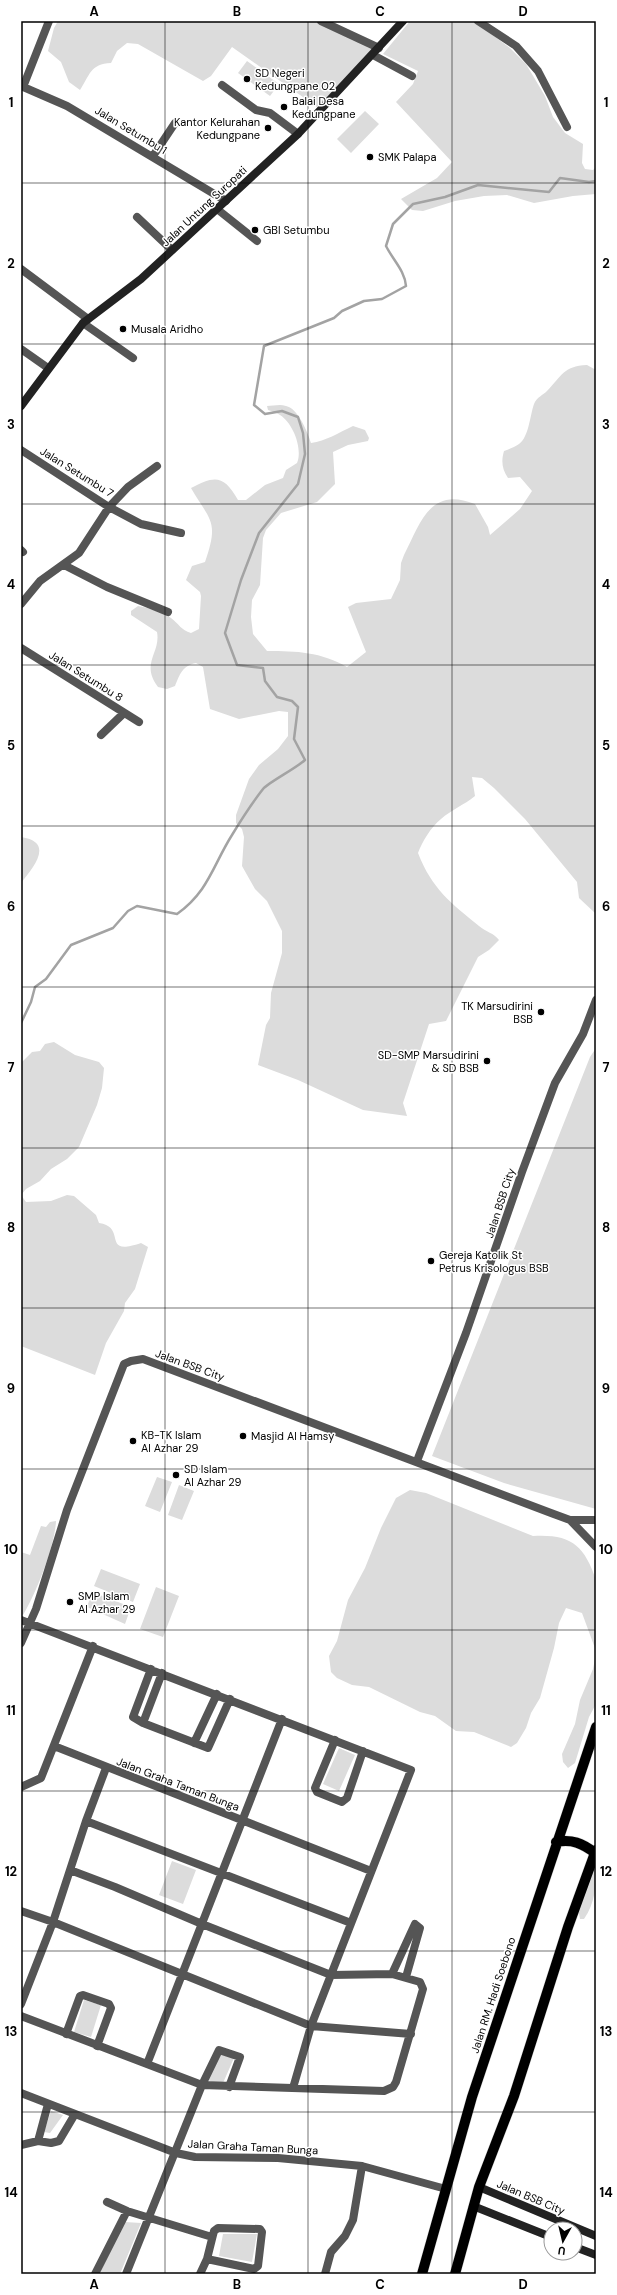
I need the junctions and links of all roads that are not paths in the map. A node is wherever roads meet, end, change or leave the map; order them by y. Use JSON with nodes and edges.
{"nodes":[{"id":1,"x":49,"y":21,"type":"edge"},
{"id":2,"x":321,"y":21,"type":"edge"},
{"id":3,"x":404,"y":21,"type":"edge"},
{"id":4,"x":478,"y":21,"type":"edge"},
{"id":5,"x":379,"y":48,"type":"junction"},
{"id":6,"x":373,"y":55,"type":"junction"},
{"id":7,"x":412,"y":76,"type":"dead end"},
{"id":8,"x":222,"y":85,"type":"dead end"},
{"id":9,"x":22,"y":86,"type":"edge"},
{"id":10,"x":175,"y":123,"type":"dead end"},
{"id":11,"x":567,"y":127,"type":"dead end"},
{"id":12,"x":298,"y":134,"type":"junction"},
{"id":13,"x":153,"y":156,"type":"junction"},
{"id":14,"x":226,"y":201,"type":"junction"},
{"id":15,"x":218,"y":209,"type":"junction"},
{"id":16,"x":137,"y":217,"type":"dead end"},
{"id":17,"x":257,"y":241,"type":"dead end"},
{"id":18,"x":172,"y":250,"type":"junction"},
{"id":19,"x":21,"y":269,"type":"edge"},
{"id":20,"x":86,"y":321,"type":"junction"},
{"id":21,"x":21,"y":349,"type":"edge"},
{"id":22,"x":133,"y":358,"type":"dead end"},
{"id":23,"x":48,"y":368,"type":"junction"},
{"id":24,"x":21,"y":406,"type":"edge"},
{"id":25,"x":21,"y":450,"type":"edge"},
{"id":26,"x":157,"y":466,"type":"dead end"},
{"id":27,"x":109,"y":507,"type":"junction"},
{"id":28,"x":181,"y":533,"type":"dead end"},
{"id":29,"x":64,"y":565,"type":"junction"},
{"id":30,"x":21,"y":604,"type":"edge"},
{"id":31,"x":168,"y":612,"type":"dead end"},
{"id":32,"x":21,"y":648,"type":"edge"},
{"id":33,"x":124,"y":713,"type":"junction"},
{"id":34,"x":139,"y":722,"type":"dead end"},
{"id":35,"x":101,"y":735,"type":"dead end"},
{"id":36,"x":596,"y":1000,"type":"edge"},
{"id":37,"x":417,"y":1461,"type":"junction"},
{"id":38,"x":570,"y":1520,"type":"junction"},
{"id":39,"x":596,"y":1520,"type":"edge"},
{"id":40,"x":596,"y":1547,"type":"edge"},
{"id":41,"x":21,"y":1620,"type":"edge"},
{"id":42,"x":29,"y":1623,"type":"junction"},
{"id":43,"x":21,"y":1643,"type":"edge"},
{"id":44,"x":93,"y":1646,"type":"junction"},
{"id":45,"x":150,"y":1669,"type":"junction"},
{"id":46,"x":162,"y":1673,"type":"junction"},
{"id":47,"x":217,"y":1694,"type":"junction"},
{"id":48,"x":230,"y":1699,"type":"junction"},
{"id":49,"x":282,"y":1719,"type":"junction"},
{"id":50,"x":143,"y":1723,"type":"junction"},
{"id":51,"x":596,"y":1727,"type":"edge"},
{"id":52,"x":335,"y":1740,"type":"junction"},
{"id":53,"x":194,"y":1743,"type":"junction"},
{"id":54,"x":54,"y":1746,"type":"junction"},
{"id":55,"x":364,"y":1751,"type":"junction"},
{"id":56,"x":106,"y":1768,"type":"junction"},
{"id":57,"x":21,"y":1787,"type":"edge"},
{"id":58,"x":86,"y":1820,"type":"junction"},
{"id":59,"x":242,"y":1821,"type":"junction"},
{"id":60,"x":556,"y":1842,"type":"junction"},
{"id":61,"x":596,"y":1851,"type":"edge"},
{"id":62,"x":70,"y":1870,"type":"junction"},
{"id":63,"x":371,"y":1871,"type":"junction"},
{"id":64,"x":222,"y":1873,"type":"junction"},
{"id":65,"x":21,"y":1911,"type":"edge"},
{"id":66,"x":53,"y":1922,"type":"junction"},
{"id":67,"x":351,"y":1923,"type":"junction"},
{"id":68,"x":202,"y":1924,"type":"junction"},
{"id":69,"x":392,"y":1974,"type":"junction"},
{"id":70,"x":182,"y":1975,"type":"junction"},
{"id":71,"x":331,"y":1975,"type":"junction"},
{"id":72,"x":406,"y":1977,"type":"junction"},
{"id":73,"x":21,"y":2004,"type":"edge"},
{"id":74,"x":21,"y":2016,"type":"edge"},
{"id":75,"x":311,"y":2026,"type":"junction"},
{"id":76,"x":66,"y":2034,"type":"junction"},
{"id":77,"x":411,"y":2034,"type":"junction"},
{"id":78,"x":97,"y":2046,"type":"junction"},
{"id":79,"x":147,"y":2064,"type":"junction"},
{"id":80,"x":202,"y":2084,"type":"junction"},
{"id":81,"x":229,"y":2086,"type":"junction"},
{"id":82,"x":293,"y":2088,"type":"junction"},
{"id":83,"x":21,"y":2093,"type":"edge"},
{"id":84,"x":48,"y":2104,"type":"junction"},
{"id":85,"x":75,"y":2114,"type":"junction"},
{"id":86,"x":38,"y":2141,"type":"junction"},
{"id":87,"x":21,"y":2145,"type":"edge"},
{"id":88,"x":176,"y":2153,"type":"junction"},
{"id":89,"x":362,"y":2166,"type":"junction"},
{"id":90,"x":479,"y":2187,"type":"junction"},
{"id":91,"x":446,"y":2189,"type":"junction"},
{"id":92,"x":107,"y":2202,"type":"dead end"},
{"id":93,"x":474,"y":2206,"type":"junction"},
{"id":94,"x":127,"y":2210,"type":"junction"},
{"id":95,"x":150,"y":2217,"type":"junction"},
{"id":96,"x":543,"y":2234,"type":"edge"},
{"id":97,"x":596,"y":2236,"type":"edge"},
{"id":98,"x":212,"y":2237,"type":"junction"},
{"id":99,"x":583,"y":2250,"type":"edge"},
{"id":100,"x":596,"y":2255,"type":"edge"},
{"id":101,"x":207,"y":2259,"type":"junction"},
{"id":102,"x":95,"y":2274,"type":"edge"},
{"id":103,"x":126,"y":2274,"type":"edge"},
{"id":104,"x":200,"y":2274,"type":"edge"},
{"id":105,"x":325,"y":2274,"type":"edge"},
{"id":106,"x":422,"y":2274,"type":"edge"},
{"id":107,"x":455,"y":2274,"type":"edge"}],
"edges":[{"from":1,"to":9,"type":"street"},
{"from":2,"to":5,"type":"street"},
{"from":3,"to":5,"type":"main road","name":"Jalan Untung Suropati"},
{"from":4,"to":11,"type":"street"},
{"from":5,"to":6,"type":"main road","name":"Jalan Untung Suropati"},
{"from":6,"to":7,"type":"street"},
{"from":6,"to":12,"type":"main road","name":"Jalan Untung Suropati"},
{"from":8,"to":12,"type":"street"},
{"from":9,"to":13,"type":"street","name":"Jalan Setumbu 1"},
{"from":10,"to":13,"type":"street"},
{"from":12,"to":14,"type":"main road","name":"Jalan Untung Suropati"},
{"from":13,"to":14,"type":"street","name":"Jalan Setumbu 1"},
{"from":14,"to":15,"type":"main road","name":"Jalan Untung Suropati"},
{"from":15,"to":17,"type":"street"},
{"from":15,"to":18,"type":"main road","name":"Jalan Untung Suropati"},
{"from":16,"to":18,"type":"street"},
{"from":18,"to":20,"type":"main road","name":"Jalan Untung Suropati"},
{"from":19,"to":20,"type":"street"},
{"from":20,"to":22,"type":"street"},
{"from":20,"to":23,"type":"main road","name":"Jalan Untung Suropati"},
{"from":21,"to":23,"type":"street"},
{"from":23,"to":24,"type":"main road","name":"Jalan Untung Suropati"},
{"from":25,"to":27,"type":"street","name":"Jalan Setumbu 7"},
{"from":26,"to":27,"type":"street","name":"Jalan Setumbu 7"},
{"from":27,"to":28,"type":"street"},
{"from":27,"to":29,"type":"street"},
{"from":29,"to":30,"type":"street"},
{"from":29,"to":31,"type":"street"},
{"from":32,"to":33,"type":"street","name":"Jalan Setumbu 8"},
{"from":33,"to":34,"type":"street","name":"Jalan Setumbu 8"},
{"from":33,"to":35,"type":"street"},
{"from":36,"to":37,"type":"street","name":"Jalan BSB City"},
{"from":37,"to":38,"type":"street","name":"Jalan BSB City"},
{"from":37,"to":42,"type":"street","name":"Jalan BSB City"},
{"from":38,"to":39,"type":"street","name":"Jalan BSB City"},
{"from":38,"to":40,"type":"street","name":"Jalan BSB City"},
{"from":41,"to":42,"type":"street"},
{"from":42,"to":43,"type":"street"},
{"from":42,"to":44,"type":"street"},
{"from":44,"to":45,"type":"street"},
{"from":44,"to":54,"type":"street"},
{"from":45,"to":46,"type":"street"},
{"from":45,"to":50,"type":"street"},
{"from":46,"to":47,"type":"street"},
{"from":46,"to":50,"type":"street"},
{"from":47,"to":48,"type":"street"},
{"from":47,"to":53,"type":"street"},
{"from":48,"to":49,"type":"street"},
{"from":48,"to":53,"type":"street"},
{"from":49,"to":52,"type":"street"},
{"from":49,"to":59,"type":"street","name":"Jalan Graha Taman Bunga"},
{"from":50,"to":53,"type":"street"},
{"from":51,"to":60,"type":"main road","name":"Jalan RM. Hadi Soebono"},
{"from":52,"to":55,"type":"street"},
{"from":52,"to":55,"type":"street"},
{"from":54,"to":56,"type":"street","name":"Jalan Graha Taman Bunga"},
{"from":54,"to":57,"type":"street"},
{"from":55,"to":63,"type":"street"},
{"from":56,"to":58,"type":"street","name":"Jalan Graha Taman Bunga"},
{"from":56,"to":59,"type":"street","name":"Jalan Graha Taman Bunga"},
{"from":58,"to":62,"type":"street","name":"Jalan Graha Taman Bunga"},
{"from":58,"to":64,"type":"street"},
{"from":59,"to":63,"type":"street","name":"Jalan Graha Taman Bunga"},
{"from":59,"to":64,"type":"street","name":"Jalan Graha Taman Bunga"},
{"from":60,"to":61,"type":"main road"},
{"from":60,"to":91,"type":"main road","name":"Jalan RM. Hadi Soebono"},
{"from":61,"to":90,"type":"main road"},
{"from":62,"to":66,"type":"street","name":"Jalan Graha Taman Bunga"},
{"from":62,"to":68,"type":"street"},
{"from":63,"to":67,"type":"street"},
{"from":64,"to":67,"type":"street"},
{"from":64,"to":68,"type":"street","name":"Jalan Graha Taman Bunga"},
{"from":65,"to":66,"type":"street"},
{"from":66,"to":70,"type":"street"},
{"from":66,"to":73,"type":"street","name":"Jalan Graha Taman Bunga"},
{"from":67,"to":71,"type":"street"},
{"from":68,"to":70,"type":"street","name":"Jalan Graha Taman Bunga"},
{"from":68,"to":71,"type":"street"},
{"from":69,"to":71,"type":"street"},
{"from":69,"to":72,"type":"street"},
{"from":69,"to":72,"type":"street"},
{"from":70,"to":75,"type":"street"},
{"from":70,"to":79,"type":"street","name":"Jalan Graha Taman Bunga"},
{"from":71,"to":75,"type":"street"},
{"from":72,"to":77,"type":"street"},
{"from":74,"to":76,"type":"street"},
{"from":75,"to":77,"type":"street"},
{"from":75,"to":82,"type":"street"},
{"from":76,"to":78,"type":"street"},
{"from":76,"to":78,"type":"street"},
{"from":77,"to":82,"type":"street"},
{"from":78,"to":79,"type":"street"},
{"from":79,"to":80,"type":"street"},
{"from":80,"to":81,"type":"street"},
{"from":80,"to":81,"type":"street","name":"Jalan Graha Taman Bunga"},
{"from":80,"to":88,"type":"street","name":"Jalan Graha Taman Bunga"},
{"from":81,"to":82,"type":"street"},
{"from":83,"to":84,"type":"street","name":"Jalan Graha Taman Bunga"},
{"from":84,"to":85,"type":"street","name":"Jalan Graha Taman Bunga"},
{"from":84,"to":86,"type":"street"},
{"from":85,"to":86,"type":"street"},
{"from":85,"to":88,"type":"street","name":"Jalan Graha Taman Bunga"},
{"from":86,"to":87,"type":"street"},
{"from":88,"to":89,"type":"street","name":"Jalan Graha Taman Bunga"},
{"from":88,"to":95,"type":"street","name":"Jalan Graha Taman Bunga"},
{"from":89,"to":91,"type":"street","name":"Jalan Graha Taman Bunga"},
{"from":89,"to":105,"type":"street"},
{"from":90,"to":93,"type":"main road"},
{"from":90,"to":97,"type":"main road","name":"Jalan BSB City"},
{"from":91,"to":106,"type":"main road","name":"Jalan RM. Hadi Soebono"},
{"from":92,"to":94,"type":"street"},
{"from":93,"to":96,"type":"main road"},
{"from":93,"to":107,"type":"main road"},
{"from":94,"to":95,"type":"street"},
{"from":94,"to":102,"type":"street"},
{"from":95,"to":98,"type":"street"},
{"from":95,"to":103,"type":"street","name":"Jalan Graha Taman Bunga"},
{"from":98,"to":101,"type":"street"},
{"from":98,"to":101,"type":"street"},
{"from":99,"to":100,"type":"main road"},
{"from":101,"to":104,"type":"street"}]}
